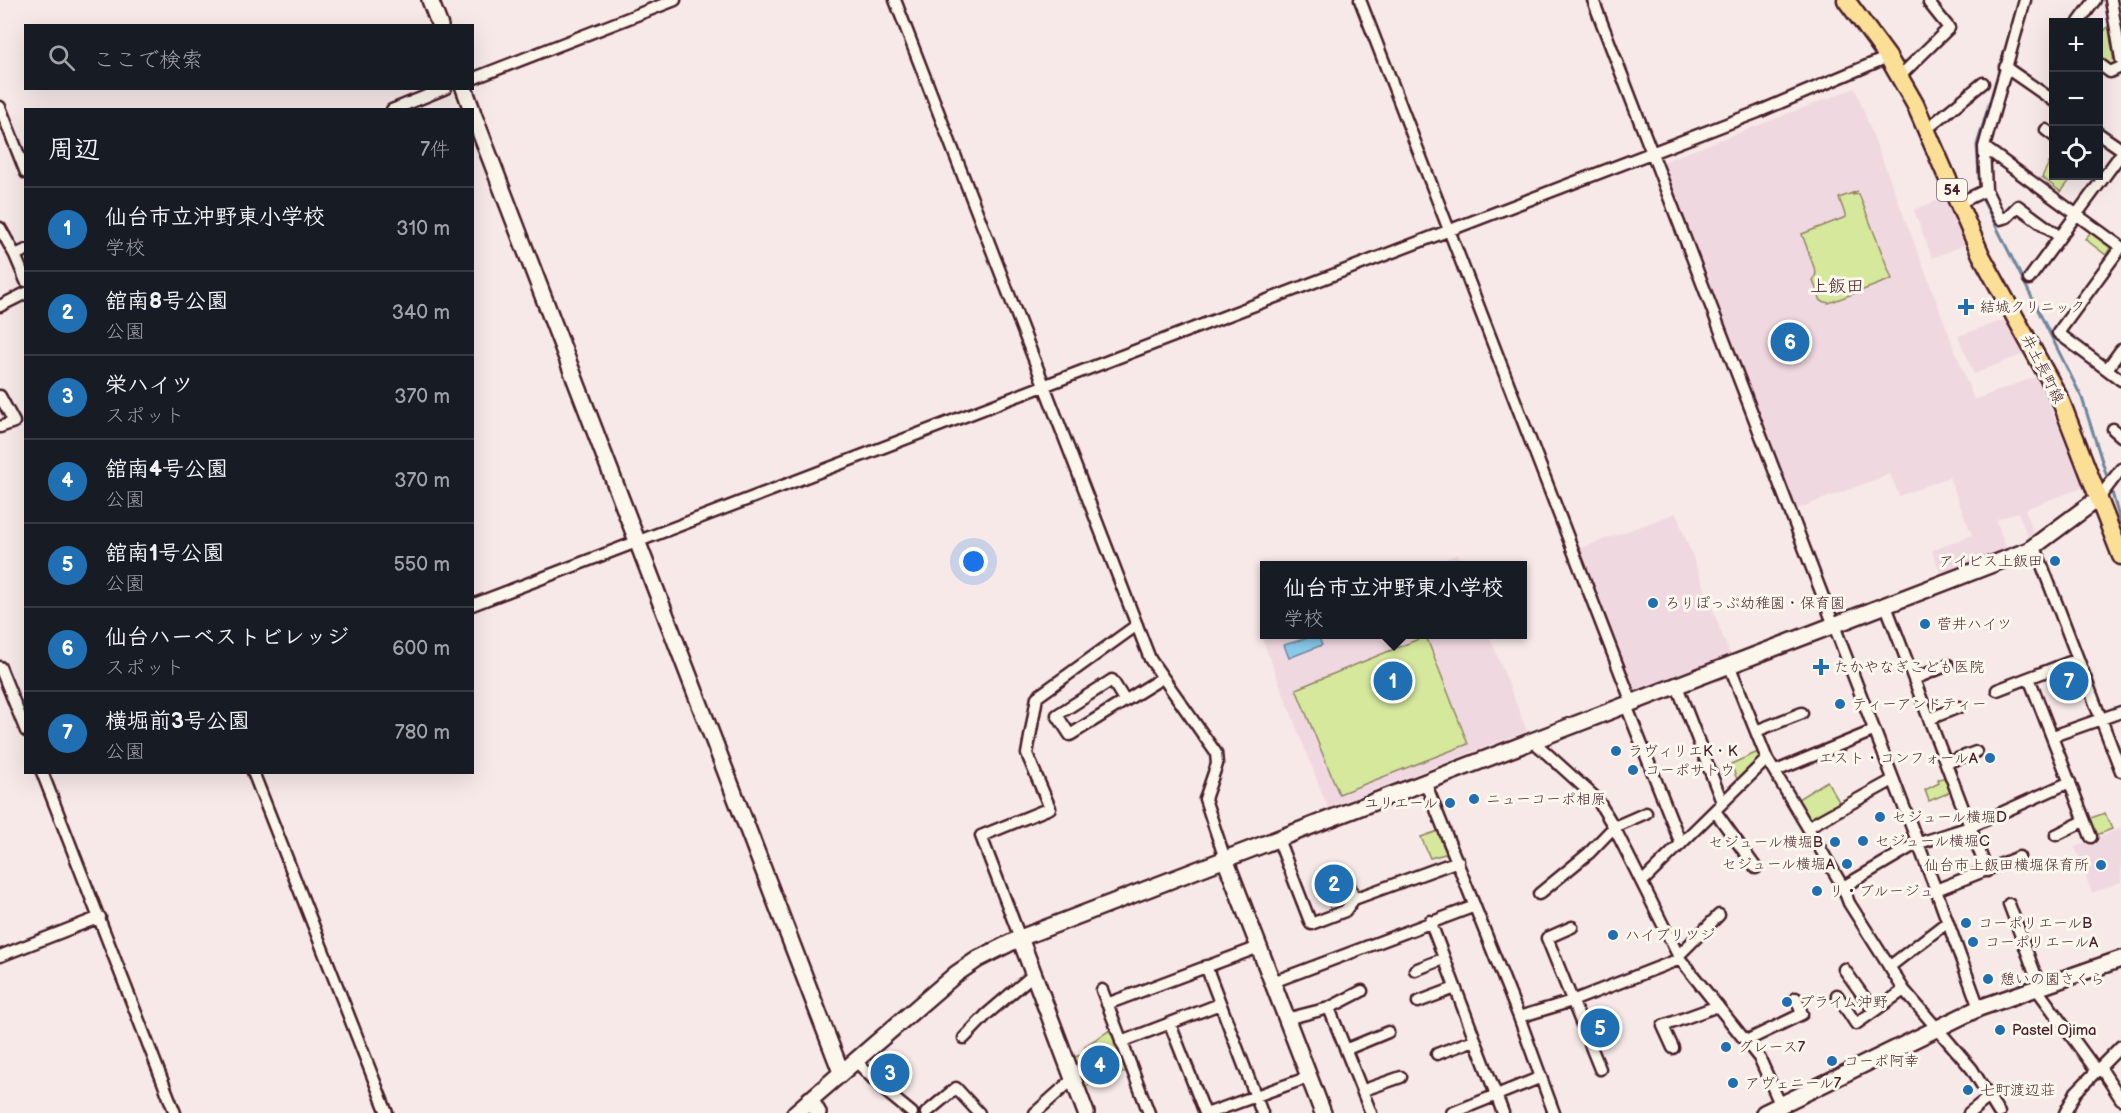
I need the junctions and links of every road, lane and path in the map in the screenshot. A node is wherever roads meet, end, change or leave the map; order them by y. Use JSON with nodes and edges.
{"nodes":[{"id":1,"x":430,"y":0,"type":"edge"},
{"id":2,"x":675,"y":0,"type":"edge"},
{"id":3,"x":895,"y":0,"type":"edge"},
{"id":4,"x":1360,"y":0,"type":"edge"},
{"id":5,"x":1593,"y":0,"type":"edge"},
{"id":6,"x":1846,"y":0,"type":"edge"},
{"id":7,"x":2025,"y":0,"type":"edge"},
{"id":8,"x":2095,"y":0,"type":"edge"},
{"id":9,"x":1929,"y":3,"type":"dead end"},
{"id":10,"x":2115,"y":3,"type":"edge"},
{"id":11,"x":2082,"y":18,"type":"edge"},
{"id":12,"x":439,"y":24,"type":"edge"},
{"id":13,"x":1888,"y":57,"type":"junction"},
{"id":14,"x":2121,"y":59,"type":"edge"},
{"id":15,"x":2005,"y":67,"type":"junction"},
{"id":16,"x":2103,"y":67,"type":"edge"},
{"id":17,"x":2121,"y":67,"type":"edge"},
{"id":18,"x":1900,"y":76,"type":"junction"},
{"id":19,"x":474,"y":77,"type":"edge"},
{"id":20,"x":1983,"y":83,"type":"dead end"},
{"id":21,"x":441,"y":90,"type":"edge"},
{"id":22,"x":465,"y":90,"type":"edge"},
{"id":23,"x":2049,"y":98,"type":"edge"},
{"id":24,"x":0,"y":107,"type":"edge"},
{"id":25,"x":397,"y":108,"type":"edge"},
{"id":26,"x":471,"y":108,"type":"edge"},
{"id":27,"x":474,"y":115,"type":"edge"},
{"id":28,"x":1927,"y":129,"type":"junction"},
{"id":29,"x":2103,"y":137,"type":"edge"},
{"id":30,"x":1984,"y":147,"type":"junction"},
{"id":31,"x":1651,"y":152,"type":"junction"},
{"id":32,"x":2121,"y":152,"type":"edge"},
{"id":33,"x":24,"y":168,"type":"edge"},
{"id":34,"x":2103,"y":170,"type":"edge"},
{"id":35,"x":2097,"y":180,"type":"edge"},
{"id":36,"x":1981,"y":192,"type":"junction"},
{"id":37,"x":1957,"y":204,"type":"junction"},
{"id":38,"x":2076,"y":214,"type":"junction"},
{"id":39,"x":0,"y":228,"type":"edge"},
{"id":40,"x":1448,"y":230,"type":"junction"},
{"id":41,"x":2060,"y":237,"type":"junction"},
{"id":42,"x":20,"y":253,"type":"edge"},
{"id":43,"x":24,"y":271,"type":"edge"},
{"id":44,"x":2029,"y":279,"type":"dead end"},
{"id":45,"x":21,"y":295,"type":"edge"},
{"id":46,"x":0,"y":306,"type":"edge"},
{"id":47,"x":2121,"y":350,"type":"edge"},
{"id":48,"x":2107,"y":369,"type":"junction"},
{"id":49,"x":2121,"y":380,"type":"edge"},
{"id":50,"x":1042,"y":385,"type":"junction"},
{"id":51,"x":0,"y":396,"type":"edge"},
{"id":52,"x":0,"y":427,"type":"edge"},
{"id":53,"x":2121,"y":469,"type":"edge"},
{"id":54,"x":2107,"y":488,"type":"junction"},
{"id":55,"x":636,"y":540,"type":"junction"},
{"id":56,"x":2035,"y":547,"type":"junction"},
{"id":57,"x":2121,"y":556,"type":"edge"},
{"id":58,"x":474,"y":604,"type":"edge"},
{"id":59,"x":1886,"y":606,"type":"junction"},
{"id":60,"x":1137,"y":626,"type":"junction"},
{"id":61,"x":1834,"y":626,"type":"junction"},
{"id":62,"x":2078,"y":658,"type":"junction"},
{"id":63,"x":1948,"y":665,"type":"dead end"},
{"id":64,"x":0,"y":667,"type":"edge"},
{"id":65,"x":1730,"y":667,"type":"junction"},
{"id":66,"x":1162,"y":678,"type":"junction"},
{"id":67,"x":2030,"y":678,"type":"junction"},
{"id":68,"x":1914,"y":679,"type":"junction"},
{"id":69,"x":1677,"y":686,"type":"junction"},
{"id":70,"x":1997,"y":690,"type":"dead end"},
{"id":71,"x":1125,"y":701,"type":"junction"},
{"id":72,"x":1629,"y":704,"type":"junction"},
{"id":73,"x":1959,"y":707,"type":"dead end"},
{"id":74,"x":2121,"y":712,"type":"edge"},
{"id":75,"x":1802,"y":713,"type":"dead end"},
{"id":76,"x":2101,"y":718,"type":"junction"},
{"id":77,"x":1929,"y":719,"type":"junction"},
{"id":78,"x":24,"y":726,"type":"edge"},
{"id":79,"x":1756,"y":731,"type":"junction"},
{"id":80,"x":1873,"y":731,"type":"junction"},
{"id":81,"x":2054,"y":736,"type":"junction"},
{"id":82,"x":1533,"y":741,"type":"junction"},
{"id":83,"x":1976,"y":752,"type":"dead end"},
{"id":84,"x":1767,"y":759,"type":"junction"},
{"id":85,"x":1946,"y":763,"type":"junction"},
{"id":86,"x":1776,"y":771,"type":"junction"},
{"id":87,"x":2121,"y":771,"type":"edge"},
{"id":88,"x":43,"y":774,"type":"edge"},
{"id":89,"x":254,"y":774,"type":"edge"},
{"id":90,"x":1893,"y":780,"type":"junction"},
{"id":91,"x":1425,"y":782,"type":"junction"},
{"id":92,"x":2070,"y":782,"type":"junction"},
{"id":93,"x":1718,"y":806,"type":"junction"},
{"id":94,"x":1646,"y":813,"type":"dead end"},
{"id":95,"x":2084,"y":821,"type":"junction"},
{"id":96,"x":1614,"y":827,"type":"junction"},
{"id":97,"x":1808,"y":827,"type":"junction"},
{"id":98,"x":1970,"y":827,"type":"junction"},
{"id":99,"x":2056,"y":835,"type":"dead end"},
{"id":100,"x":2091,"y":837,"type":"dead end"},
{"id":101,"x":1278,"y":839,"type":"junction"},
{"id":102,"x":1680,"y":844,"type":"junction"},
{"id":103,"x":1916,"y":844,"type":"junction"},
{"id":104,"x":2019,"y":857,"type":"dead end"},
{"id":105,"x":1224,"y":859,"type":"junction"},
{"id":106,"x":1458,"y":861,"type":"junction"},
{"id":107,"x":1756,"y":868,"type":"dead end"},
{"id":108,"x":1987,"y":870,"type":"junction"},
{"id":109,"x":1348,"y":882,"type":"dead end"},
{"id":110,"x":1642,"y":882,"type":"junction"},
{"id":111,"x":1843,"y":887,"type":"junction"},
{"id":112,"x":1936,"y":890,"type":"junction"},
{"id":113,"x":1539,"y":894,"type":"dead end"},
{"id":114,"x":1354,"y":899,"type":"junction"},
{"id":115,"x":2009,"y":904,"type":"dead end"},
{"id":116,"x":1475,"y":906,"type":"junction"},
{"id":117,"x":1719,"y":915,"type":"dead end"},
{"id":118,"x":100,"y":917,"type":"junction"},
{"id":119,"x":1430,"y":921,"type":"junction"},
{"id":120,"x":1946,"y":923,"type":"junction"},
{"id":121,"x":1572,"y":927,"type":"dead end"},
{"id":122,"x":1020,"y":938,"type":"junction"},
{"id":123,"x":1259,"y":947,"type":"junction"},
{"id":124,"x":0,"y":956,"type":"edge"},
{"id":125,"x":1679,"y":957,"type":"junction"},
{"id":126,"x":2121,"y":958,"type":"edge"},
{"id":127,"x":1443,"y":959,"type":"junction"},
{"id":128,"x":1206,"y":966,"type":"junction"},
{"id":129,"x":1889,"y":967,"type":"junction"},
{"id":130,"x":1844,"y":969,"type":"dead end"},
{"id":131,"x":1415,"y":970,"type":"dead end"},
{"id":132,"x":1034,"y":974,"type":"junction"},
{"id":133,"x":1273,"y":982,"type":"junction"},
{"id":134,"x":2038,"y":987,"type":"junction"},
{"id":135,"x":1455,"y":988,"type":"junction"},
{"id":136,"x":1102,"y":990,"type":"dead end"},
{"id":137,"x":1904,"y":990,"type":"junction"},
{"id":138,"x":1362,"y":991,"type":"dead end"},
{"id":139,"x":1837,"y":995,"type":"dead end"},
{"id":140,"x":1796,"y":998,"type":"dead end"},
{"id":141,"x":1572,"y":1001,"type":"junction"},
{"id":142,"x":1418,"y":1002,"type":"dead end"},
{"id":143,"x":1107,"y":1004,"type":"junction"},
{"id":144,"x":1220,"y":1004,"type":"junction"},
{"id":145,"x":1718,"y":1006,"type":"junction"},
{"id":146,"x":1329,"y":1008,"type":"junction"},
{"id":147,"x":1979,"y":1008,"type":"junction"},
{"id":148,"x":1874,"y":1011,"type":"junction"},
{"id":149,"x":1519,"y":1017,"type":"junction"},
{"id":150,"x":1286,"y":1019,"type":"junction"},
{"id":151,"x":1170,"y":1024,"type":"junction"},
{"id":152,"x":1937,"y":1030,"type":"junction"},
{"id":153,"x":1388,"y":1032,"type":"dead end"},
{"id":154,"x":964,"y":1038,"type":"dead end"},
{"id":155,"x":1474,"y":1040,"type":"junction"},
{"id":156,"x":1746,"y":1041,"type":"junction"},
{"id":157,"x":1121,"y":1042,"type":"junction"},
{"id":158,"x":2121,"y":1046,"type":"edge"},
{"id":159,"x":1673,"y":1048,"type":"dead end"},
{"id":160,"x":1347,"y":1049,"type":"junction"},
{"id":161,"x":1437,"y":1054,"type":"dead end"},
{"id":162,"x":855,"y":1060,"type":"junction"},
{"id":163,"x":1600,"y":1069,"type":"dead end"},
{"id":164,"x":2098,"y":1069,"type":"junction"},
{"id":165,"x":841,"y":1072,"type":"junction"},
{"id":166,"x":1309,"y":1077,"type":"junction"},
{"id":167,"x":1401,"y":1077,"type":"dead end"},
{"id":168,"x":1539,"y":1077,"type":"junction"},
{"id":169,"x":1073,"y":1079,"type":"junction"},
{"id":170,"x":1364,"y":1090,"type":"junction"},
{"id":171,"x":1496,"y":1095,"type":"junction"},
{"id":172,"x":1256,"y":1097,"type":"junction"},
{"id":173,"x":1989,"y":1097,"type":"junction"},
{"id":174,"x":810,"y":1099,"type":"junction"},
{"id":175,"x":2121,"y":1099,"type":"edge"},
{"id":176,"x":1784,"y":1109,"type":"edge"},
{"id":177,"x":175,"y":1113,"type":"edge"},
{"id":178,"x":387,"y":1113,"type":"edge"},
{"id":179,"x":795,"y":1113,"type":"edge"},
{"id":180,"x":818,"y":1113,"type":"edge"},
{"id":181,"x":912,"y":1113,"type":"edge"},
{"id":182,"x":926,"y":1113,"type":"edge"},
{"id":183,"x":979,"y":1113,"type":"edge"},
{"id":184,"x":1035,"y":1113,"type":"edge"},
{"id":185,"x":1086,"y":1113,"type":"edge"},
{"id":186,"x":1149,"y":1113,"type":"edge"},
{"id":187,"x":1207,"y":1113,"type":"edge"},
{"id":188,"x":1262,"y":1113,"type":"edge"},
{"id":189,"x":1323,"y":1113,"type":"edge"},
{"id":190,"x":1371,"y":1113,"type":"edge"},
{"id":191,"x":1452,"y":1113,"type":"edge"},
{"id":192,"x":1503,"y":1113,"type":"edge"},
{"id":193,"x":1554,"y":1113,"type":"edge"},
{"id":194,"x":1764,"y":1113,"type":"edge"},
{"id":195,"x":1969,"y":1113,"type":"edge"},
{"id":196,"x":1999,"y":1113,"type":"edge"},
{"id":197,"x":2064,"y":1113,"type":"edge"}],
"edges":[{"from":1,"to":12,"type":"street"},
{"from":2,"to":19,"type":"street"},
{"from":3,"to":50,"type":"street"},
{"from":4,"to":40,"type":"street"},
{"from":5,"to":31,"type":"street"},
{"from":6,"to":13,"type":"main road","name":"井土長町線","number":"54"},
{"from":7,"to":15,"type":"street"},
{"from":8,"to":11,"type":"street"},
{"from":9,"to":18,"type":"street"},
{"from":10,"to":14,"type":"street"},
{"from":13,"to":18,"type":"main road","name":"井土長町線","number":"54"},
{"from":13,"to":31,"type":"street"},
{"from":15,"to":23,"type":"street"},
{"from":15,"to":30,"type":"street"},
{"from":16,"to":17,"type":"street"},
{"from":18,"to":28,"type":"main road","name":"井土長町線","number":"54"},
{"from":20,"to":28,"type":"street"},
{"from":21,"to":25,"type":"street"},
{"from":22,"to":26,"type":"street"},
{"from":24,"to":33,"type":"street"},
{"from":27,"to":55,"type":"street"},
{"from":28,"to":37,"type":"main road","name":"井土長町線","number":"54"},
{"from":29,"to":32,"type":"street"},
{"from":30,"to":36,"type":"street"},
{"from":30,"to":38,"type":"street"},
{"from":31,"to":40,"type":"street"},
{"from":31,"to":61,"type":"street"},
{"from":32,"to":34,"type":"street"},
{"from":35,"to":38,"type":"street"},
{"from":36,"to":37,"type":"street"},
{"from":36,"to":41,"type":"street"},
{"from":37,"to":54,"type":"main road","name":"井土長町線","number":"54"},
{"from":38,"to":41,"type":"street"},
{"from":38,"to":48,"type":"street"},
{"from":39,"to":42,"type":"street"},
{"from":40,"to":50,"type":"street"},
{"from":40,"to":72,"type":"street"},
{"from":41,"to":44,"type":"street"},
{"from":42,"to":43,"type":"street"},
{"from":45,"to":46,"type":"street"},
{"from":47,"to":48,"type":"street"},
{"from":48,"to":49,"type":"street"},
{"from":50,"to":55,"type":"street"},
{"from":50,"to":60,"type":"street"},
{"from":51,"to":52,"type":"street"},
{"from":53,"to":54,"type":"street"},
{"from":54,"to":56,"type":"street"},
{"from":54,"to":57,"type":"main road","name":"井土長町線","number":"54"},
{"from":55,"to":58,"type":"street"},
{"from":55,"to":165,"type":"street"},
{"from":56,"to":59,"type":"street"},
{"from":56,"to":62,"type":"street"},
{"from":59,"to":61,"type":"street"},
{"from":59,"to":68,"type":"street"},
{"from":60,"to":66,"type":"street"},
{"from":60,"to":122,"type":"street"},
{"from":61,"to":65,"type":"street"},
{"from":61,"to":80,"type":"street"},
{"from":62,"to":67,"type":"street"},
{"from":62,"to":76,"type":"street"},
{"from":63,"to":68,"type":"street"},
{"from":64,"to":78,"type":"street"},
{"from":65,"to":69,"type":"street"},
{"from":65,"to":79,"type":"street"},
{"from":66,"to":71,"type":"street"},
{"from":66,"to":105,"type":"street"},
{"from":67,"to":70,"type":"street"},
{"from":67,"to":81,"type":"street"},
{"from":68,"to":77,"type":"street"},
{"from":69,"to":72,"type":"street"},
{"from":69,"to":93,"type":"street"},
{"from":71,"to":71,"type":"street"},
{"from":72,"to":82,"type":"street"},
{"from":72,"to":102,"type":"street"},
{"from":73,"to":77,"type":"street"},
{"from":74,"to":76,"type":"street"},
{"from":75,"to":79,"type":"street"},
{"from":76,"to":81,"type":"street"},
{"from":76,"to":87,"type":"street"},
{"from":77,"to":85,"type":"street"},
{"from":79,"to":84,"type":"street"},
{"from":80,"to":86,"type":"street"},
{"from":80,"to":90,"type":"street"},
{"from":81,"to":92,"type":"street"},
{"from":82,"to":91,"type":"street"},
{"from":82,"to":96,"type":"street"},
{"from":83,"to":85,"type":"street"},
{"from":84,"to":86,"type":"street"},
{"from":84,"to":93,"type":"street"},
{"from":85,"to":98,"type":"street"},
{"from":86,"to":97,"type":"street"},
{"from":88,"to":118,"type":"street"},
{"from":89,"to":178,"type":"street"},
{"from":90,"to":97,"type":"street"},
{"from":90,"to":103,"type":"street"},
{"from":91,"to":101,"type":"street"},
{"from":91,"to":106,"type":"street"},
{"from":92,"to":95,"type":"street"},
{"from":92,"to":98,"type":"street"},
{"from":93,"to":102,"type":"street"},
{"from":93,"to":107,"type":"street"},
{"from":94,"to":96,"type":"street"},
{"from":95,"to":99,"type":"street"},
{"from":95,"to":100,"type":"street"},
{"from":96,"to":110,"type":"street"},
{"from":96,"to":113,"type":"street"},
{"from":97,"to":111,"type":"street"},
{"from":98,"to":103,"type":"street"},
{"from":98,"to":108,"type":"street"},
{"from":101,"to":105,"type":"street"},
{"from":101,"to":114,"type":"street"},
{"from":102,"to":110,"type":"street"},
{"from":103,"to":111,"type":"street"},
{"from":103,"to":112,"type":"street"},
{"from":104,"to":108,"type":"street"},
{"from":105,"to":122,"type":"street"},
{"from":105,"to":123,"type":"street"},
{"from":106,"to":114,"type":"street"},
{"from":106,"to":116,"type":"street"},
{"from":108,"to":112,"type":"street"},
{"from":109,"to":114,"type":"street"},
{"from":110,"to":125,"type":"street"},
{"from":111,"to":129,"type":"street"},
{"from":112,"to":120,"type":"street"},
{"from":115,"to":134,"type":"street"},
{"from":116,"to":119,"type":"street"},
{"from":116,"to":149,"type":"street"},
{"from":117,"to":125,"type":"street"},
{"from":118,"to":124,"type":"street"},
{"from":118,"to":177,"type":"street"},
{"from":119,"to":127,"type":"street"},
{"from":119,"to":133,"type":"street"},
{"from":120,"to":129,"type":"street"},
{"from":120,"to":147,"type":"street"},
{"from":121,"to":141,"type":"street"},
{"from":122,"to":132,"type":"street"},
{"from":122,"to":162,"type":"street"},
{"from":123,"to":128,"type":"street"},
{"from":123,"to":133,"type":"street"},
{"from":125,"to":141,"type":"street"},
{"from":125,"to":145,"type":"street"},
{"from":126,"to":134,"type":"street"},
{"from":127,"to":131,"type":"street"},
{"from":127,"to":135,"type":"street"},
{"from":128,"to":143,"type":"street"},
{"from":128,"to":144,"type":"street"},
{"from":129,"to":137,"type":"street"},
{"from":130,"to":148,"type":"street"},
{"from":132,"to":154,"type":"street"},
{"from":132,"to":169,"type":"street"},
{"from":133,"to":150,"type":"street"},
{"from":134,"to":147,"type":"street"},
{"from":134,"to":164,"type":"street"},
{"from":135,"to":142,"type":"street"},
{"from":135,"to":155,"type":"street"},
{"from":136,"to":143,"type":"street"},
{"from":137,"to":148,"type":"street"},
{"from":137,"to":152,"type":"street"},
{"from":138,"to":146,"type":"street"},
{"from":139,"to":148,"type":"street"},
{"from":140,"to":156,"type":"street"},
{"from":141,"to":149,"type":"street"},
{"from":141,"to":163,"type":"street"},
{"from":143,"to":157,"type":"street"},
{"from":144,"to":151,"type":"street"},
{"from":144,"to":172,"type":"street"},
{"from":145,"to":156,"type":"street"},
{"from":145,"to":159,"type":"street"},
{"from":146,"to":150,"type":"street"},
{"from":146,"to":160,"type":"street"},
{"from":147,"to":152,"type":"street"},
{"from":149,"to":168,"type":"street"},
{"from":150,"to":166,"type":"street"},
{"from":151,"to":157,"type":"street"},
{"from":151,"to":187,"type":"street"},
{"from":152,"to":173,"type":"street"},
{"from":152,"to":176,"type":"street"},
{"from":153,"to":160,"type":"street"},
{"from":155,"to":161,"type":"street"},
{"from":155,"to":171,"type":"street"},
{"from":156,"to":176,"type":"street"},
{"from":157,"to":186,"type":"street"},
{"from":158,"to":164,"type":"street"},
{"from":160,"to":170,"type":"street"},
{"from":162,"to":165,"type":"street"},
{"from":162,"to":181,"type":"street"},
{"from":164,"to":175,"type":"street"},
{"from":164,"to":197,"type":"street"},
{"from":165,"to":174,"type":"street"},
{"from":166,"to":172,"type":"street"},
{"from":166,"to":189,"type":"street"},
{"from":167,"to":170,"type":"street"},
{"from":168,"to":171,"type":"street"},
{"from":168,"to":193,"type":"street"},
{"from":169,"to":184,"type":"street"},
{"from":169,"to":185,"type":"street"},
{"from":170,"to":190,"type":"street"},
{"from":171,"to":191,"type":"street"},
{"from":171,"to":192,"type":"street"},
{"from":172,"to":187,"type":"street"},
{"from":172,"to":188,"type":"street"},
{"from":173,"to":195,"type":"street"},
{"from":173,"to":196,"type":"street"},
{"from":174,"to":179,"type":"street"},
{"from":174,"to":180,"type":"street"},
{"from":176,"to":194,"type":"street"},
{"from":182,"to":183,"type":"street"}]}
